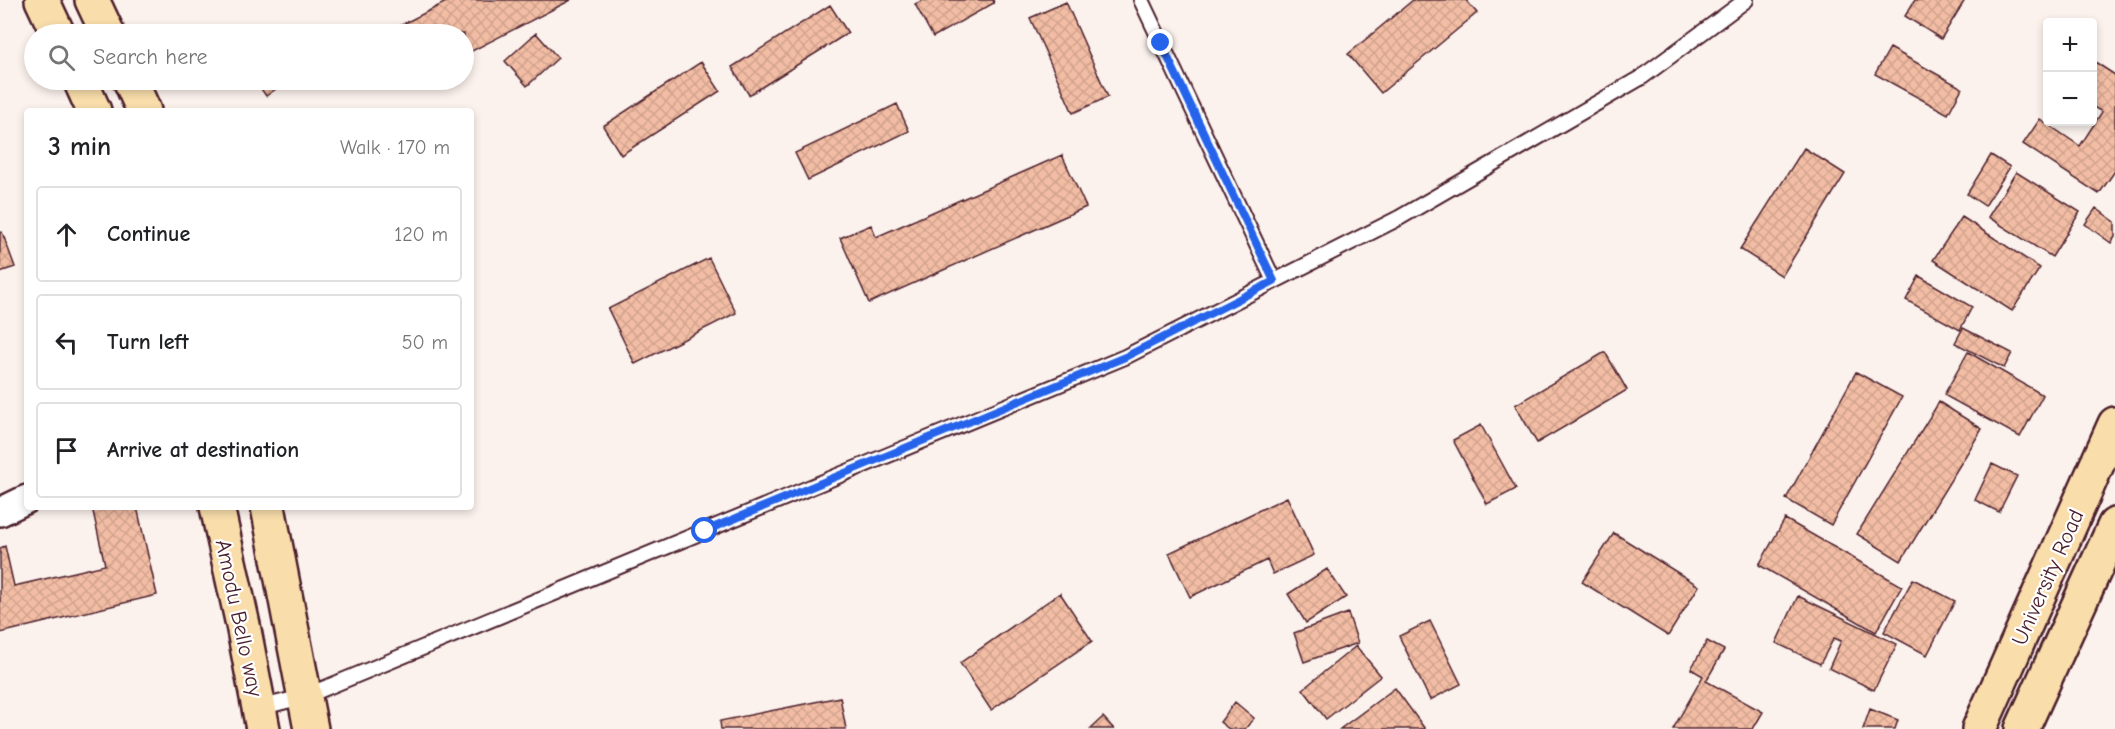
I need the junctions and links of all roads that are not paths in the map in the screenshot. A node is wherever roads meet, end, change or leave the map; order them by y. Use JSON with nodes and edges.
{"nodes":[{"id":1,"x":42,"y":0,"type":"edge"},
{"id":2,"x":92,"y":0,"type":"edge"},
{"id":3,"x":1141,"y":0,"type":"edge"},
{"id":4,"x":1746,"y":0,"type":"edge"},
{"id":5,"x":53,"y":24,"type":"edge"},
{"id":6,"x":103,"y":24,"type":"edge"},
{"id":7,"x":85,"y":90,"type":"edge"},
{"id":8,"x":135,"y":90,"type":"edge"},
{"id":9,"x":93,"y":108,"type":"edge"},
{"id":10,"x":143,"y":108,"type":"edge"},
{"id":11,"x":1274,"y":281,"type":"junction"},
{"id":12,"x":2115,"y":424,"type":"edge"},
{"id":13,"x":24,"y":500,"type":"edge"},
{"id":14,"x":218,"y":510,"type":"edge"},
{"id":15,"x":269,"y":510,"type":"edge"},
{"id":16,"x":0,"y":512,"type":"edge"},
{"id":17,"x":2115,"y":525,"type":"edge"},
{"id":18,"x":306,"y":696,"type":"junction"},
{"id":19,"x":261,"y":719,"type":"edge"},
{"id":20,"x":311,"y":729,"type":"edge"},
{"id":21,"x":1979,"y":729,"type":"edge"},
{"id":22,"x":2022,"y":729,"type":"edge"}],
"edges":[{"from":1,"to":5,"type":"main road"},
{"from":2,"to":6,"type":"main road"},
{"from":3,"to":11,"type":"lane"},
{"from":4,"to":11,"type":"lane"},
{"from":7,"to":9,"type":"main road"},
{"from":8,"to":10,"type":"main road"},
{"from":11,"to":18,"type":"lane"},
{"from":12,"to":21,"type":"main road","name":"University Road"},
{"from":13,"to":16,"type":"street"},
{"from":14,"to":19,"type":"main road","name":"Amodu Bello way"},
{"from":15,"to":18,"type":"main road"},
{"from":17,"to":22,"type":"main road","name":"University Road"},
{"from":18,"to":19,"type":"lane"},
{"from":18,"to":20,"type":"main road"}]}
